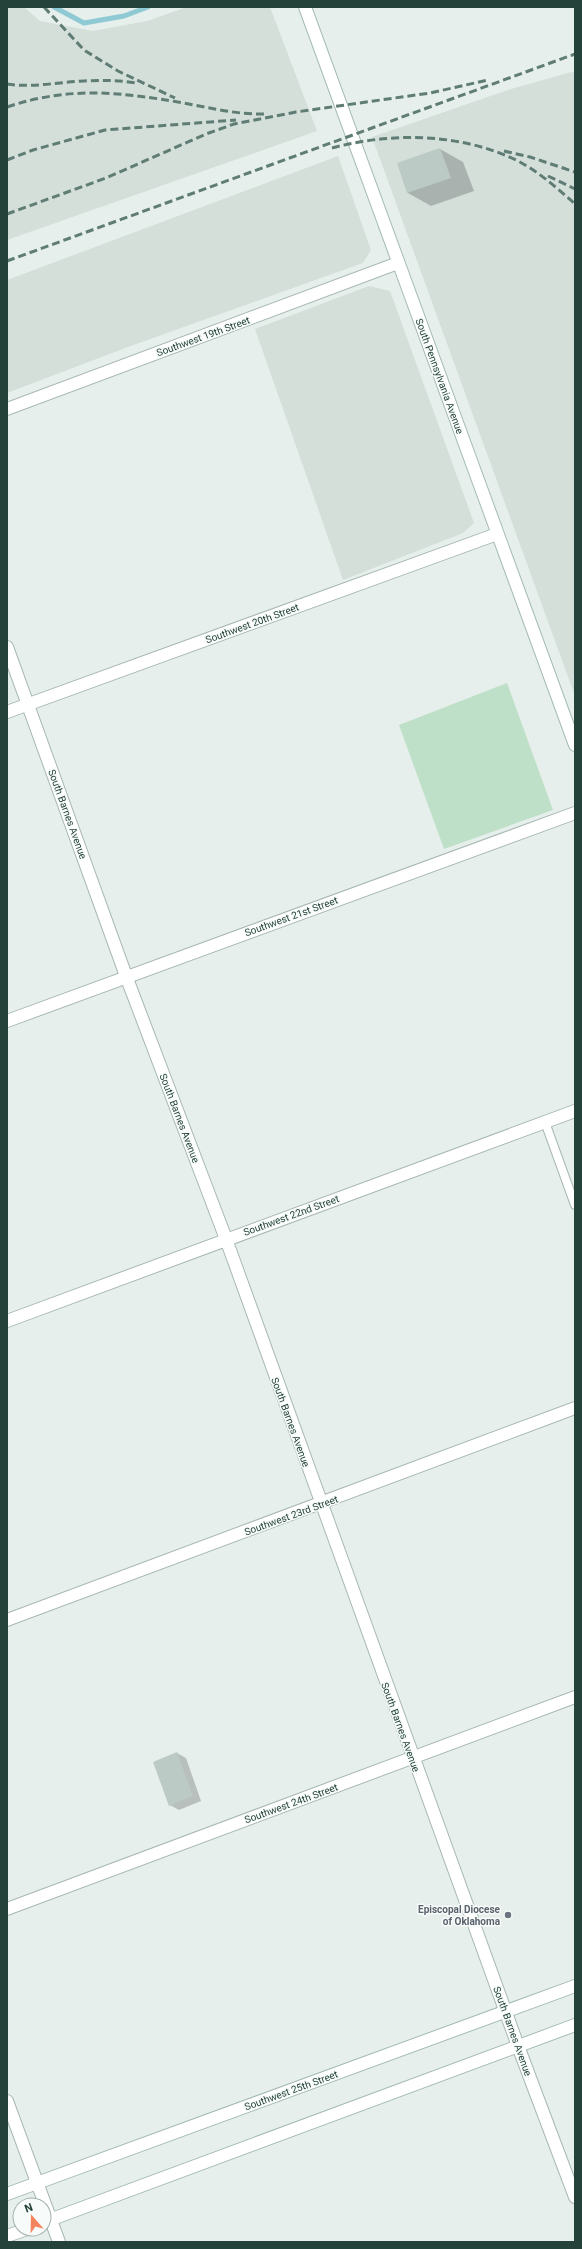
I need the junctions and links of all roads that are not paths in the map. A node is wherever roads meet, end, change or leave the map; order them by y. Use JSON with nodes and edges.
{"nodes":[{"id":1,"x":305,"y":7,"type":"edge"},
{"id":2,"x":398,"y":263,"type":"junction"},
{"id":3,"x":7,"y":409,"type":"edge"},
{"id":4,"x":497,"y":534,"type":"junction"},
{"id":5,"x":7,"y":648,"type":"edge"},
{"id":6,"x":28,"y":704,"type":"junction"},
{"id":7,"x":7,"y":712,"type":"edge"},
{"id":8,"x":575,"y":745,"type":"edge"},
{"id":9,"x":575,"y":813,"type":"edge"},
{"id":10,"x":126,"y":976,"type":"junction"},
{"id":11,"x":7,"y":1021,"type":"edge"},
{"id":12,"x":575,"y":1111,"type":"edge"},
{"id":13,"x":545,"y":1122,"type":"junction"},
{"id":14,"x":575,"y":1204,"type":"edge"},
{"id":15,"x":226,"y":1239,"type":"junction"},
{"id":16,"x":7,"y":1321,"type":"edge"},
{"id":17,"x":575,"y":1408,"type":"edge"},
{"id":18,"x":320,"y":1504,"type":"junction"},
{"id":19,"x":7,"y":1620,"type":"edge"},
{"id":20,"x":575,"y":1697,"type":"edge"},
{"id":21,"x":412,"y":1758,"type":"junction"},
{"id":22,"x":7,"y":1909,"type":"edge"},
{"id":23,"x":575,"y":1986,"type":"edge"},
{"id":24,"x":505,"y":2011,"type":"junction"},
{"id":25,"x":575,"y":2025,"type":"edge"},
{"id":26,"x":518,"y":2046,"type":"junction"},
{"id":27,"x":7,"y":2101,"type":"edge"},
{"id":28,"x":37,"y":2183,"type":"junction"},
{"id":29,"x":7,"y":2194,"type":"edge"},
{"id":30,"x":41,"y":2197,"type":"edge"},
{"id":31,"x":575,"y":2197,"type":"edge"},
{"id":32,"x":52,"y":2219,"type":"edge"},
{"id":33,"x":52,"y":2230,"type":"edge"},
{"id":34,"x":59,"y":2242,"type":"edge"}],
"edges":[{"from":1,"to":2,"type":"street","name":"South Pennsylvania Avenue"},
{"from":2,"to":3,"type":"street","name":"Southwest 19th Street"},
{"from":2,"to":4,"type":"street","name":"South Pennsylvania Avenue"},
{"from":4,"to":6,"type":"street","name":"Southwest 20th Street"},
{"from":4,"to":8,"type":"street","name":"South Pennsylvania Avenue"},
{"from":5,"to":6,"type":"street","name":"South Barnes Avenue"},
{"from":6,"to":7,"type":"street","name":"Southwest 20th Street"},
{"from":6,"to":10,"type":"street","name":"South Barnes Avenue"},
{"from":9,"to":10,"type":"street","name":"Southwest 21st Street"},
{"from":10,"to":11,"type":"street","name":"Southwest 21st Street"},
{"from":10,"to":15,"type":"street","name":"South Barnes Avenue"},
{"from":12,"to":13,"type":"street","name":"Southwest 22nd Street"},
{"from":13,"to":14,"type":"lane"},
{"from":13,"to":15,"type":"street","name":"Southwest 22nd Street"},
{"from":15,"to":16,"type":"street","name":"Southwest 22nd Street"},
{"from":15,"to":18,"type":"street","name":"South Barnes Avenue"},
{"from":17,"to":18,"type":"street","name":"Southwest 23rd Street"},
{"from":18,"to":19,"type":"street","name":"Southwest 23rd Street"},
{"from":18,"to":21,"type":"street","name":"South Barnes Avenue"},
{"from":20,"to":21,"type":"street","name":"Southwest 24th Street"},
{"from":21,"to":22,"type":"street","name":"Southwest 24th Street"},
{"from":21,"to":24,"type":"street","name":"South Barnes Avenue"},
{"from":23,"to":24,"type":"street","name":"Southwest 25th Street"},
{"from":24,"to":26,"type":"street","name":"South Barnes Avenue"},
{"from":24,"to":28,"type":"street","name":"Southwest 25th Street"},
{"from":25,"to":26,"type":"street"},
{"from":26,"to":31,"type":"street","name":"South Barnes Avenue"},
{"from":26,"to":32,"type":"street"},
{"from":27,"to":28,"type":"street"},
{"from":28,"to":29,"type":"street","name":"Southwest 25th Street"},
{"from":28,"to":30,"type":"street"},
{"from":33,"to":34,"type":"street"}]}
